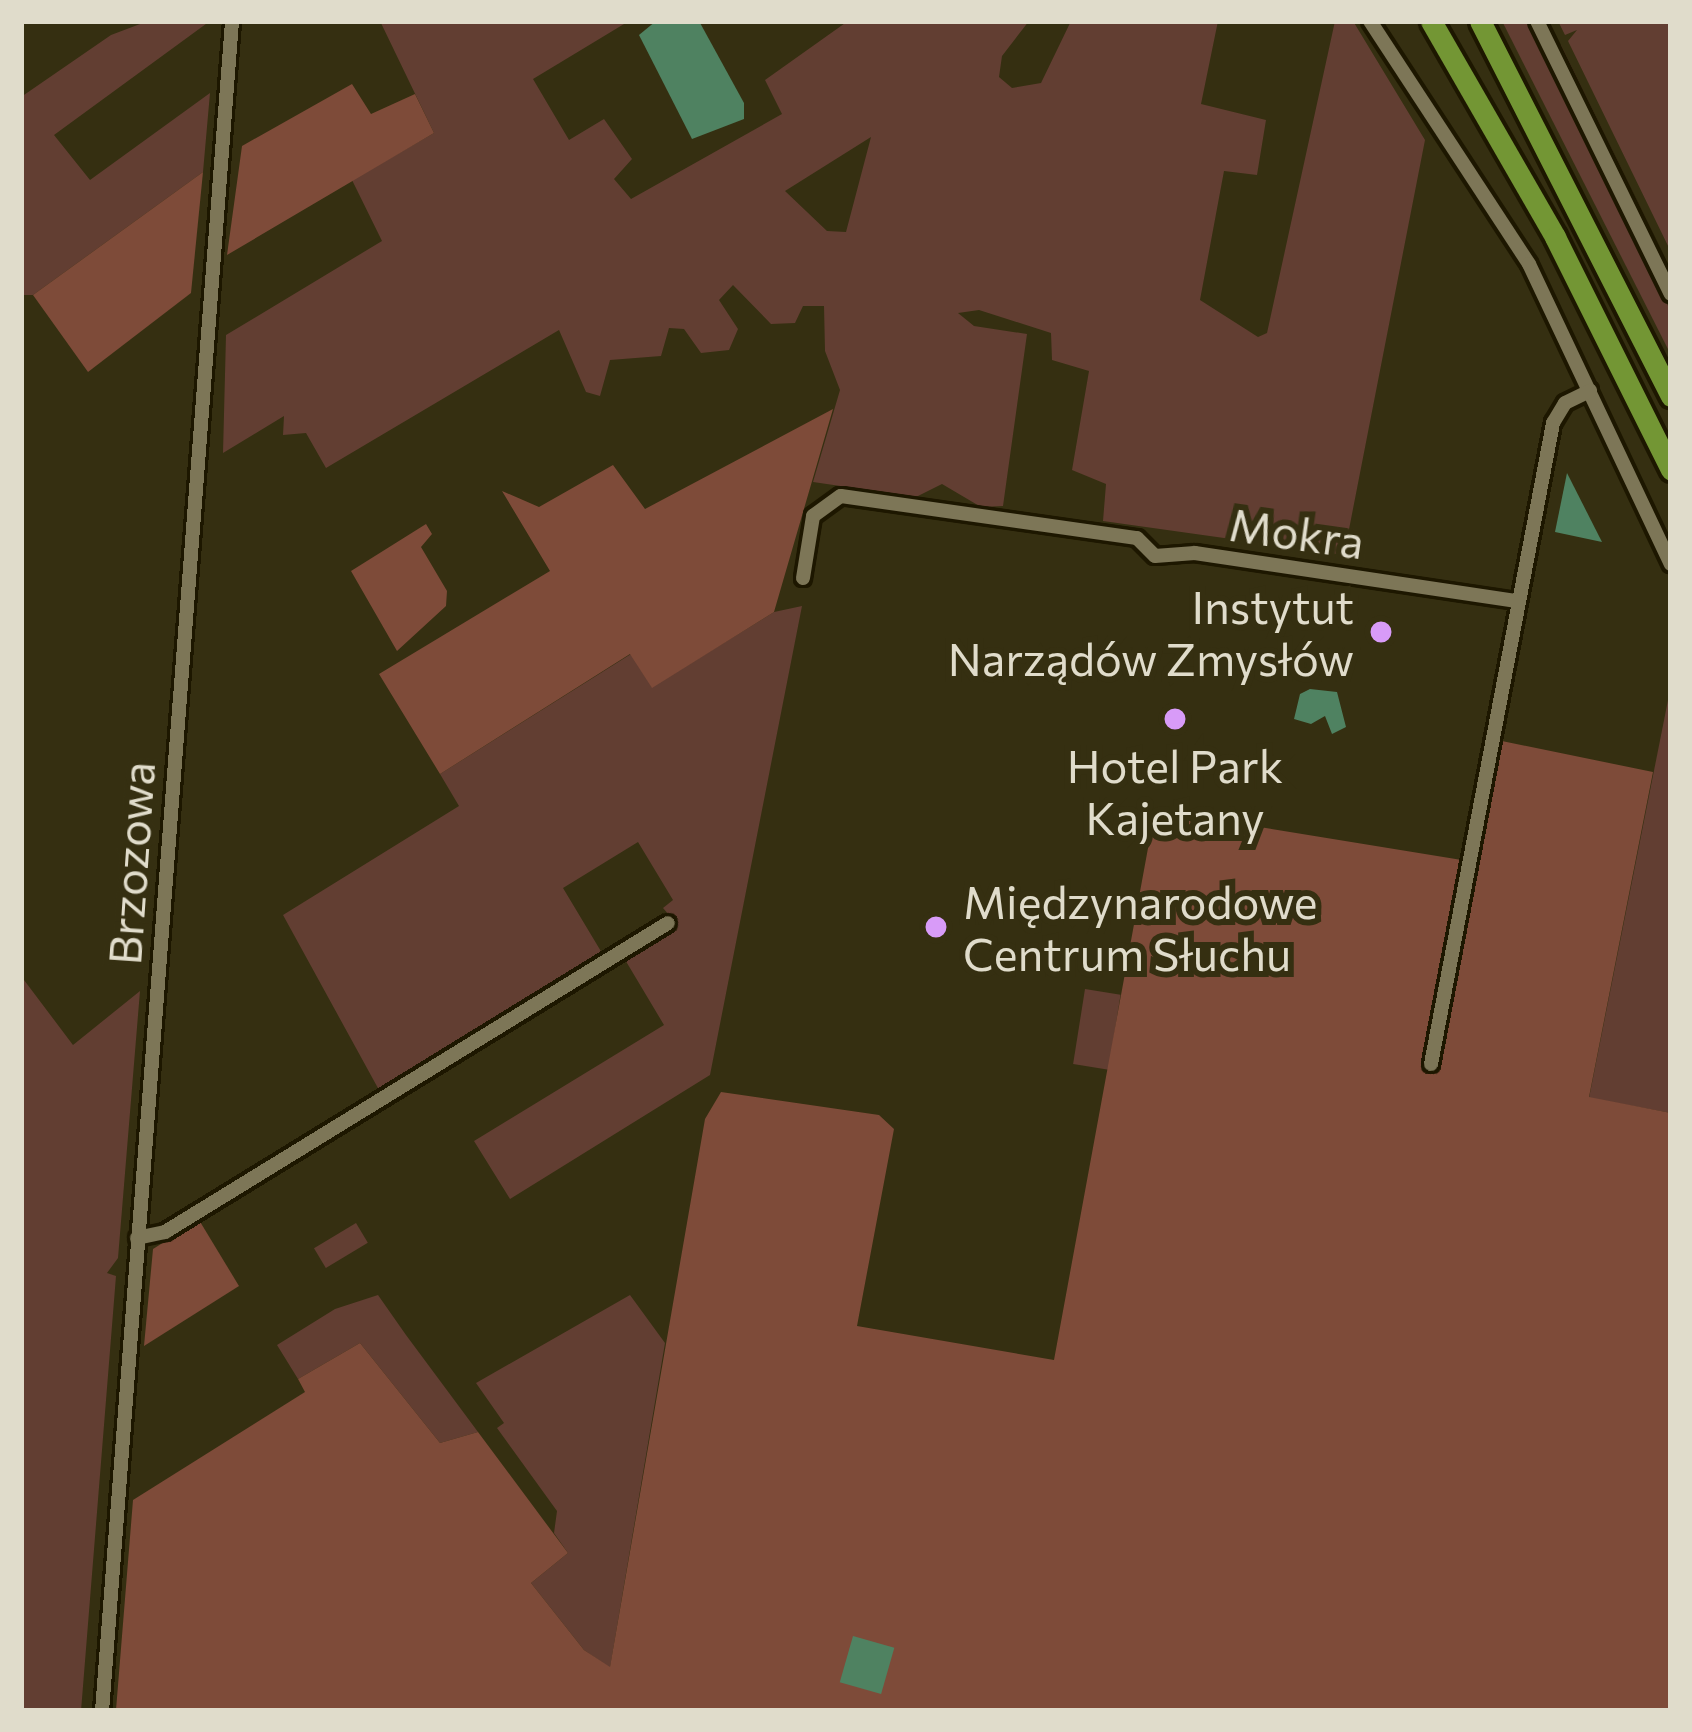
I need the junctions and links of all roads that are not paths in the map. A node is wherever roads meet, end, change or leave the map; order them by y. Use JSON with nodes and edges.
{"nodes":[{"id":1,"x":232,"y":21,"type":"edge"},
{"id":2,"x":1370,"y":21,"type":"edge"},
{"id":3,"x":1431,"y":21,"type":"edge"},
{"id":4,"x":1480,"y":21,"type":"edge"},
{"id":5,"x":1537,"y":21,"type":"edge"},
{"id":6,"x":1671,"y":294,"type":"edge"},
{"id":7,"x":1590,"y":391,"type":"junction"},
{"id":8,"x":1671,"y":395,"type":"edge"},
{"id":9,"x":1671,"y":470,"type":"edge"},
{"id":10,"x":1671,"y":564,"type":"edge"},
{"id":11,"x":803,"y":578,"type":"dead end"},
{"id":12,"x":1518,"y":601,"type":"junction"},
{"id":13,"x":668,"y":923,"type":"dead end"},
{"id":14,"x":1431,"y":1064,"type":"dead end"},
{"id":15,"x":136,"y":1238,"type":"junction"},
{"id":16,"x":102,"y":1711,"type":"edge"}],
"edges":[{"from":1,"to":15,"type":"street","name":"Brzozowa"},
{"from":2,"to":7,"type":"street"},
{"from":3,"to":9,"type":"highway"},
{"from":4,"to":8,"type":"highway"},
{"from":5,"to":6,"type":"street"},
{"from":7,"to":10,"type":"street"},
{"from":7,"to":12,"type":"street"},
{"from":11,"to":12,"type":"street","name":"Mokra"},
{"from":12,"to":14,"type":"street"},
{"from":13,"to":15,"type":"street"},
{"from":15,"to":16,"type":"street","name":"Brzozowa"}]}
